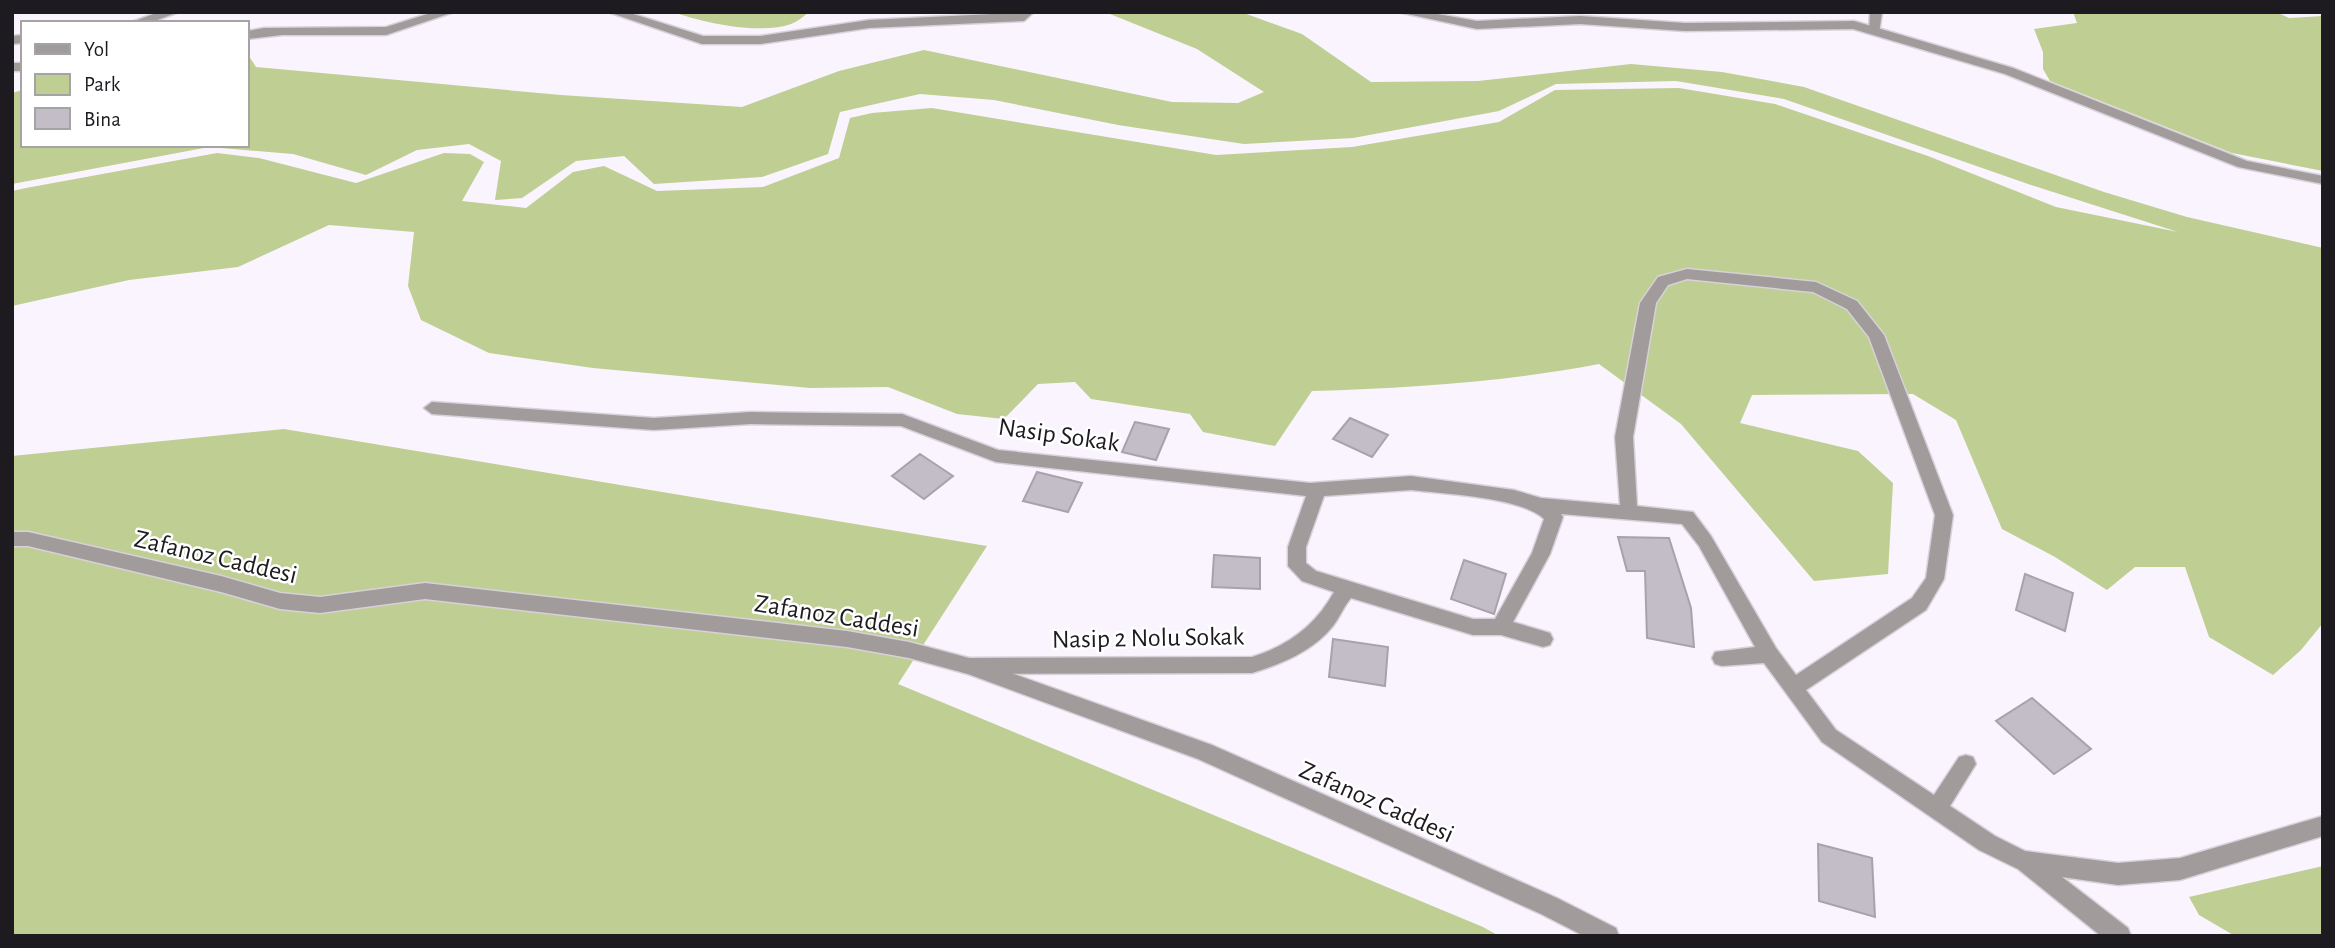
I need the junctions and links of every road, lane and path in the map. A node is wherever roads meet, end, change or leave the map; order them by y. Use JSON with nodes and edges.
{"nodes":[{"id":1,"x":173,"y":12,"type":"edge"},
{"id":2,"x":448,"y":12,"type":"edge"},
{"id":3,"x":614,"y":12,"type":"edge"},
{"id":4,"x":1028,"y":12,"type":"edge"},
{"id":5,"x":1404,"y":12,"type":"edge"},
{"id":6,"x":1876,"y":12,"type":"edge"},
{"id":7,"x":142,"y":21,"type":"edge"},
{"id":8,"x":1875,"y":31,"type":"junction"},
{"id":9,"x":248,"y":35,"type":"edge"},
{"id":10,"x":2323,"y":180,"type":"edge"},
{"id":11,"x":432,"y":408,"type":"dead end"},
{"id":12,"x":1318,"y":489,"type":"junction"},
{"id":13,"x":1541,"y":505,"type":"junction"},
{"id":14,"x":1629,"y":513,"type":"junction"},
{"id":15,"x":12,"y":539,"type":"edge"},
{"id":16,"x":1348,"y":589,"type":"junction"},
{"id":17,"x":1501,"y":628,"type":"junction"},
{"id":18,"x":1543,"y":639,"type":"dead end"},
{"id":19,"x":1769,"y":654,"type":"junction"},
{"id":20,"x":1722,"y":658,"type":"dead end"},
{"id":21,"x":969,"y":666,"type":"junction"},
{"id":22,"x":1793,"y":688,"type":"junction"},
{"id":23,"x":1966,"y":764,"type":"dead end"},
{"id":24,"x":1937,"y":808,"type":"junction"},
{"id":25,"x":2323,"y":826,"type":"edge"},
{"id":26,"x":2023,"y":861,"type":"junction"},
{"id":27,"x":1608,"y":936,"type":"edge"},
{"id":28,"x":2120,"y":936,"type":"edge"}],
"edges":[{"from":1,"to":7,"type":"street"},
{"from":2,"to":9,"type":"street"},
{"from":3,"to":4,"type":"street"},
{"from":5,"to":8,"type":"street"},
{"from":6,"to":8,"type":"street"},
{"from":8,"to":10,"type":"street"},
{"from":11,"to":12,"type":"street","name":"Nasip Sokak"},
{"from":12,"to":13,"type":"street","name":"Nasip Sokak"},
{"from":12,"to":16,"type":"street"},
{"from":13,"to":14,"type":"street","name":"Nasip Sokak"},
{"from":13,"to":17,"type":"street"},
{"from":14,"to":19,"type":"street","name":"Nasip Sokak"},
{"from":14,"to":22,"type":"street"},
{"from":15,"to":21,"type":"street","name":"Zafanoz Caddesi"},
{"from":16,"to":17,"type":"street"},
{"from":16,"to":21,"type":"street","name":"Nasip 2 Nolu Sokak"},
{"from":17,"to":18,"type":"street"},
{"from":19,"to":20,"type":"street"},
{"from":19,"to":22,"type":"street"},
{"from":21,"to":27,"type":"street","name":"Zafanoz Caddesi"},
{"from":22,"to":24,"type":"street"},
{"from":23,"to":24,"type":"street"},
{"from":24,"to":26,"type":"street"},
{"from":25,"to":26,"type":"street"},
{"from":26,"to":28,"type":"street"}]}
